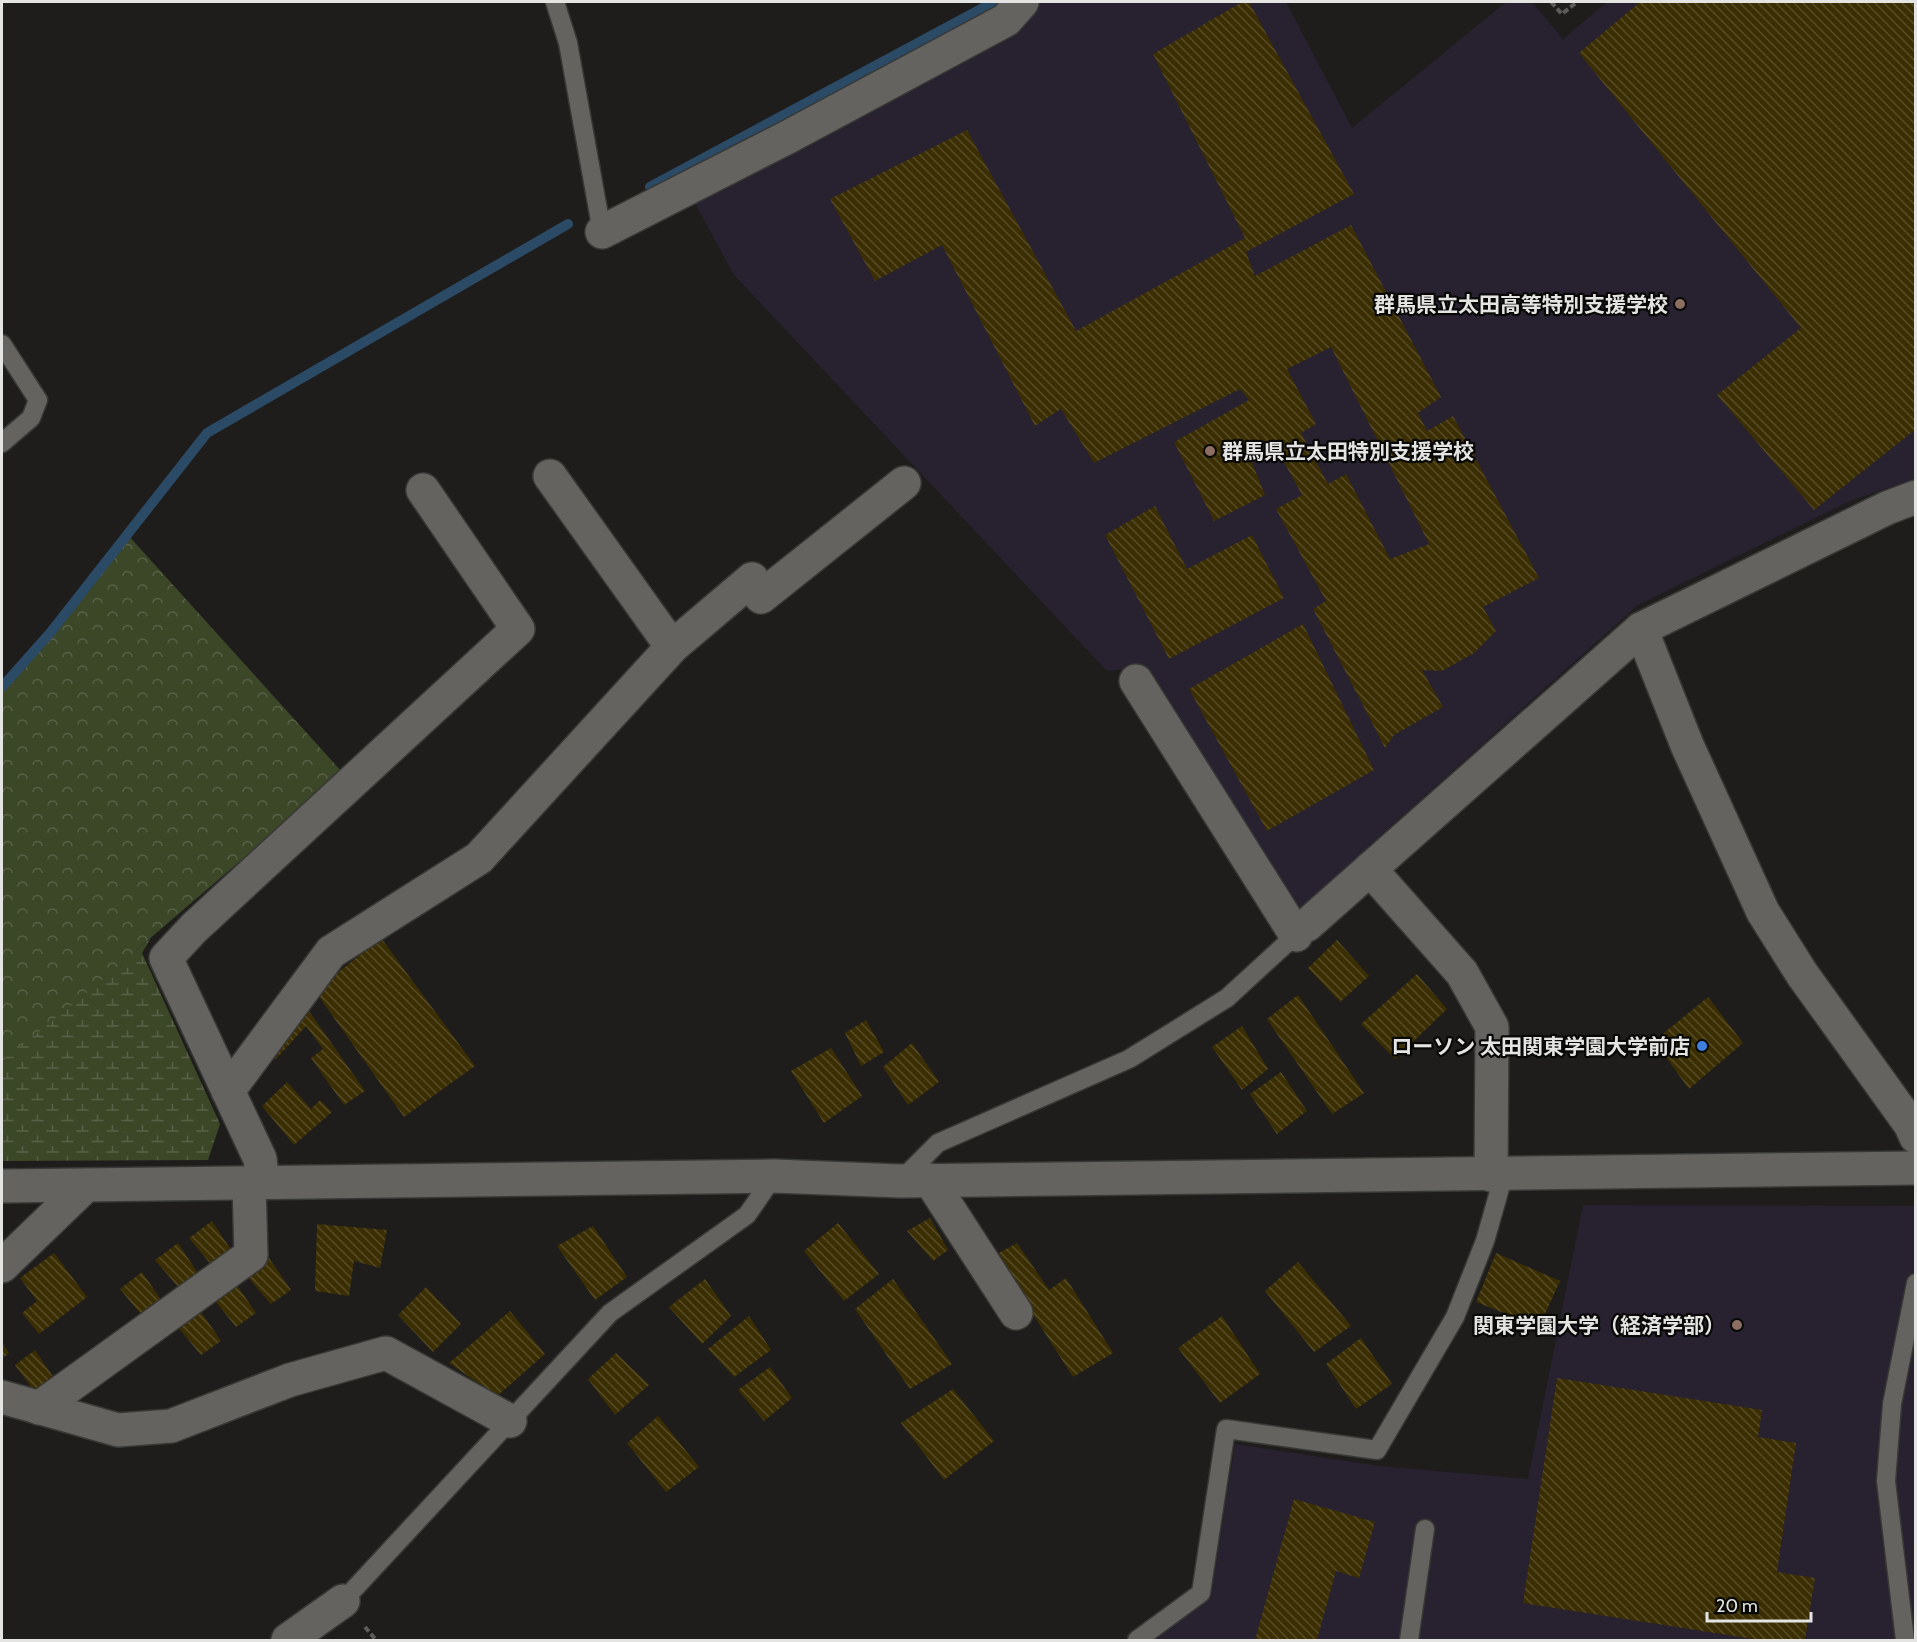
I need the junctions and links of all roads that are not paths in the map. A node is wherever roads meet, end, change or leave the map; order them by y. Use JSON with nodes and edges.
{"nodes":[{"id":1,"x":555,"y":2,"type":"edge"},
{"id":2,"x":1022,"y":2,"type":"edge"},
{"id":3,"x":602,"y":232,"type":"joint"},
{"id":4,"x":2,"y":344,"type":"edge"},
{"id":5,"x":2,"y":443,"type":"edge"},
{"id":6,"x":550,"y":476,"type":"dead end"},
{"id":7,"x":904,"y":483,"type":"dead end"},
{"id":8,"x":423,"y":490,"type":"dead end"},
{"id":9,"x":1916,"y":497,"type":"edge"},
{"id":10,"x":1641,"y":629,"type":"junction"},
{"id":11,"x":672,"y":647,"type":"junction"},
{"id":12,"x":1136,"y":681,"type":"dead end"},
{"id":13,"x":1370,"y":869,"type":"junction"},
{"id":14,"x":1302,"y":930,"type":"junction"},
{"id":15,"x":228,"y":1091,"type":"junction"},
{"id":16,"x":1916,"y":1137,"type":"edge"},
{"id":17,"x":1916,"y":1168,"type":"edge"},
{"id":18,"x":1497,"y":1175,"type":"junction"},
{"id":19,"x":774,"y":1176,"type":"junction"},
{"id":20,"x":915,"y":1181,"type":"junction"},
{"id":21,"x":256,"y":1184,"type":"junction"},
{"id":22,"x":2,"y":1186,"type":"edge"},
{"id":23,"x":85,"y":1186,"type":"junction"},
{"id":24,"x":2,"y":1266,"type":"edge"},
{"id":25,"x":1916,"y":1283,"type":"edge"},
{"id":26,"x":1016,"y":1313,"type":"dead end"},
{"id":27,"x":2,"y":1397,"type":"edge"},
{"id":28,"x":39,"y":1408,"type":"junction"},
{"id":29,"x":510,"y":1421,"type":"junction"},
{"id":30,"x":1425,"y":1529,"type":"dead end"},
{"id":31,"x":343,"y":1601,"type":"joint"},
{"id":32,"x":288,"y":1641,"type":"edge"},
{"id":33,"x":1137,"y":1641,"type":"edge"},
{"id":34,"x":1409,"y":1641,"type":"edge"},
{"id":35,"x":1905,"y":1641,"type":"edge"}],
"edges":[{"from":1,"to":3,"type":"lane"},
{"from":2,"to":3,"type":"street"},
{"from":4,"to":5,"type":"lane"},
{"from":6,"to":11,"type":"street"},
{"from":7,"to":11,"type":"street"},
{"from":8,"to":15,"type":"street"},
{"from":9,"to":10,"type":"street"},
{"from":10,"to":13,"type":"street"},
{"from":10,"to":16,"type":"street"},
{"from":11,"to":15,"type":"street"},
{"from":12,"to":14,"type":"street"},
{"from":13,"to":14,"type":"street"},
{"from":13,"to":18,"type":"street"},
{"from":14,"to":20,"type":"lane"},
{"from":15,"to":21,"type":"street"},
{"from":17,"to":18,"type":"street"},
{"from":18,"to":20,"type":"street"},
{"from":18,"to":33,"type":"lane"},
{"from":19,"to":20,"type":"street"},
{"from":19,"to":21,"type":"street"},
{"from":19,"to":29,"type":"lane"},
{"from":20,"to":26,"type":"street"},
{"from":21,"to":23,"type":"street"},
{"from":21,"to":28,"type":"street"},
{"from":22,"to":23,"type":"street"},
{"from":23,"to":24,"type":"street"},
{"from":25,"to":35,"type":"lane"},
{"from":27,"to":28,"type":"street"},
{"from":28,"to":29,"type":"street"},
{"from":29,"to":31,"type":"lane"},
{"from":30,"to":34,"type":"lane"},
{"from":31,"to":32,"type":"street"}]}
